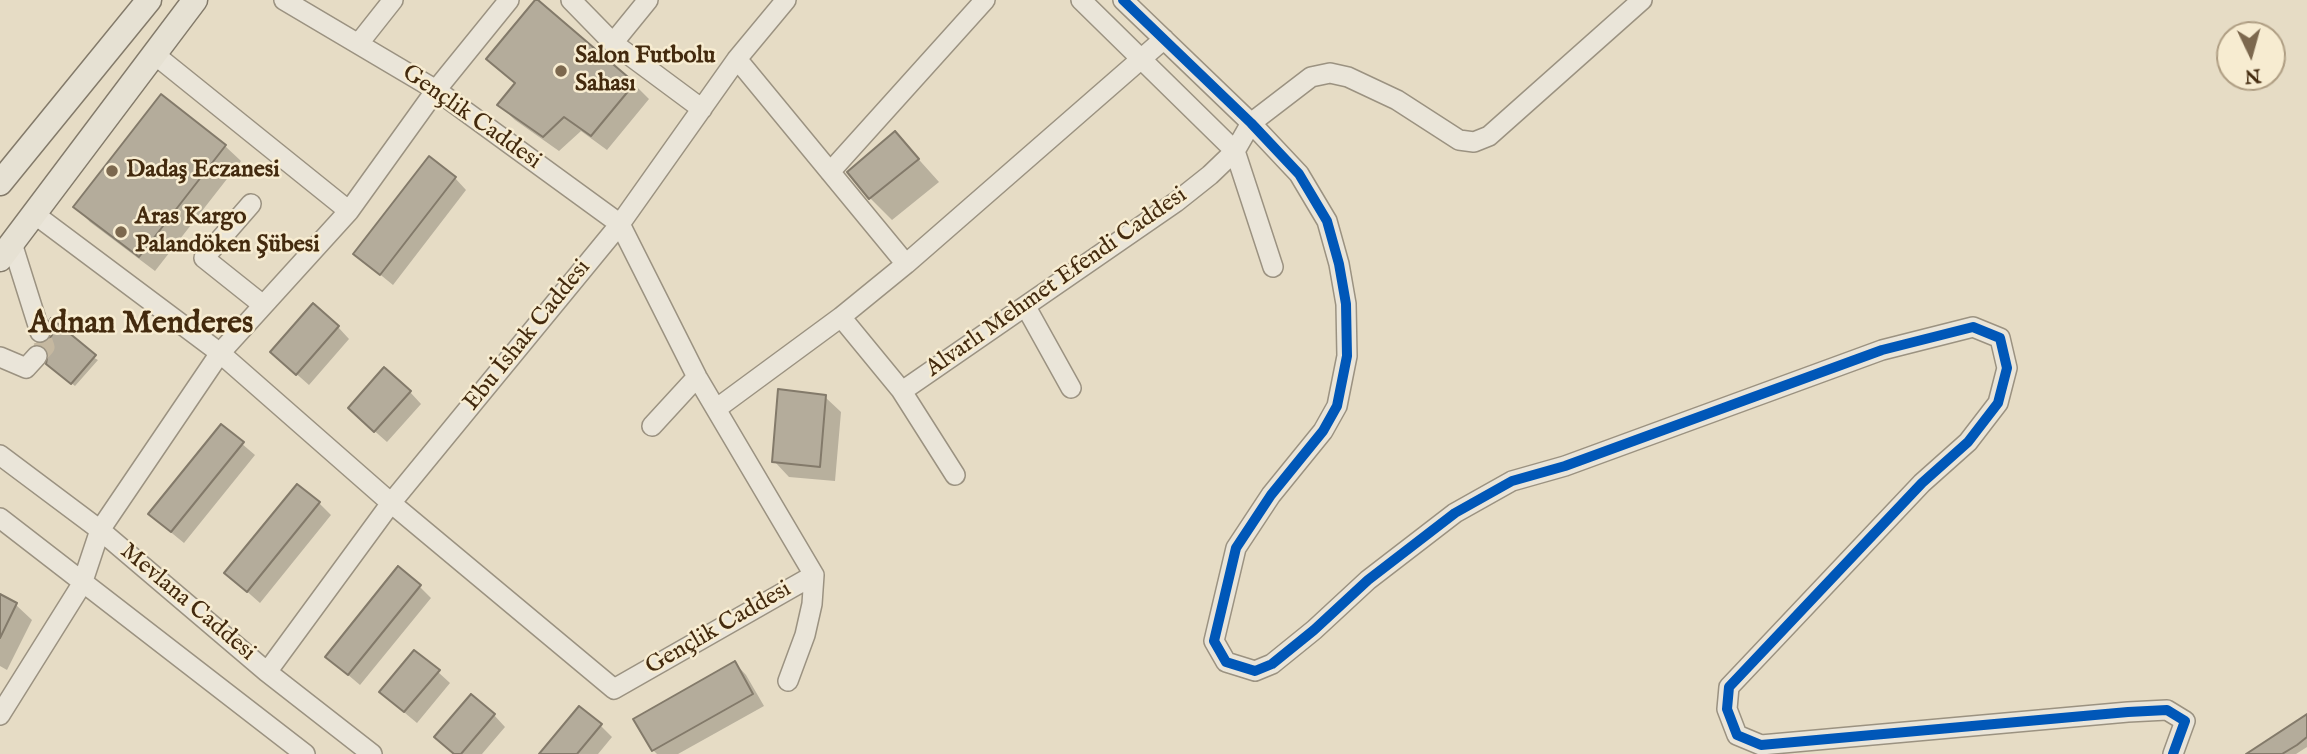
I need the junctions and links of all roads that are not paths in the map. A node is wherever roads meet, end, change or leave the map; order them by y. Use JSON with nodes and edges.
{"nodes":[{"id":1,"x":149,"y":0,"type":"edge"},
{"id":2,"x":195,"y":0,"type":"edge"},
{"id":3,"x":284,"y":0,"type":"edge"},
{"id":4,"x":393,"y":0,"type":"edge"},
{"id":5,"x":509,"y":0,"type":"edge"},
{"id":6,"x":572,"y":0,"type":"edge"},
{"id":7,"x":648,"y":0,"type":"edge"},
{"id":8,"x":786,"y":0,"type":"edge"},
{"id":9,"x":985,"y":0,"type":"edge"},
{"id":10,"x":1081,"y":0,"type":"edge"},
{"id":11,"x":1124,"y":0,"type":"edge"},
{"id":12,"x":1642,"y":0,"type":"edge"},
{"id":13,"x":1164,"y":39,"type":"junction"},
{"id":14,"x":359,"y":43,"type":"junction"},
{"id":15,"x":613,"y":43,"type":"junction"},
{"id":16,"x":154,"y":54,"type":"junction"},
{"id":17,"x":737,"y":59,"type":"junction"},
{"id":18,"x":1144,"y":60,"type":"junction"},
{"id":19,"x":436,"y":90,"type":"junction"},
{"id":20,"x":702,"y":109,"type":"junction"},
{"id":21,"x":1251,"y":123,"type":"junction"},
{"id":22,"x":1235,"y":151,"type":"junction"},
{"id":23,"x":830,"y":172,"type":"junction"},
{"id":24,"x":0,"y":183,"type":"edge"},
{"id":25,"x":251,"y":204,"type":"dead end"},
{"id":26,"x":348,"y":211,"type":"junction"},
{"id":27,"x":33,"y":214,"type":"junction"},
{"id":28,"x":620,"y":224,"type":"junction"},
{"id":29,"x":6,"y":251,"type":"edge"},
{"id":30,"x":906,"y":264,"type":"junction"},
{"id":31,"x":1273,"y":267,"type":"dead end"},
{"id":32,"x":263,"y":305,"type":"junction"},
{"id":33,"x":1026,"y":307,"type":"junction"},
{"id":34,"x":841,"y":317,"type":"junction"},
{"id":35,"x":40,"y":331,"type":"tunnel mouth"},
{"id":36,"x":220,"y":354,"type":"junction"},
{"id":37,"x":37,"y":356,"type":"dead end"},
{"id":38,"x":0,"y":357,"type":"edge"},
{"id":39,"x":698,"y":377,"type":"junction"},
{"id":40,"x":1071,"y":388,"type":"dead end"},
{"id":41,"x":901,"y":390,"type":"junction"},
{"id":42,"x":716,"y":409,"type":"junction"},
{"id":43,"x":652,"y":426,"type":"dead end"},
{"id":44,"x":0,"y":454,"type":"edge"},
{"id":45,"x":955,"y":475,"type":"dead end"},
{"id":46,"x":391,"y":503,"type":"junction"},
{"id":47,"x":0,"y":518,"type":"edge"},
{"id":48,"x":100,"y":530,"type":"junction"},
{"id":49,"x":814,"y":575,"type":"junction"},
{"id":50,"x":82,"y":584,"type":"junction"},
{"id":51,"x":267,"y":672,"type":"junction"},
{"id":52,"x":788,"y":681,"type":"dead end"},
{"id":53,"x":0,"y":715,"type":"edge"},
{"id":54,"x":305,"y":754,"type":"edge"},
{"id":55,"x":372,"y":754,"type":"edge"},
{"id":56,"x":2173,"y":754,"type":"edge"}],
"edges":[{"from":1,"to":24,"type":"main road"},
{"from":2,"to":16,"type":"main road"},
{"from":3,"to":14,"type":"street","name":"Gençlik Caddesi"},
{"from":4,"to":14,"type":"street"},
{"from":5,"to":19,"type":"street"},
{"from":6,"to":15,"type":"street"},
{"from":7,"to":15,"type":"street"},
{"from":8,"to":17,"type":"street","name":"Ebu İshak Caddesi"},
{"from":9,"to":23,"type":"street"},
{"from":10,"to":18,"type":"street"},
{"from":11,"to":13,"type":"street"},
{"from":12,"to":21,"type":"street"},
{"from":13,"to":18,"type":"street"},
{"from":13,"to":21,"type":"street"},
{"from":14,"to":19,"type":"street","name":"Gençlik Caddesi"},
{"from":15,"to":20,"type":"street"},
{"from":16,"to":26,"type":"street"},
{"from":16,"to":27,"type":"main road"},
{"from":17,"to":20,"type":"street","name":"Ebu İshak Caddesi"},
{"from":17,"to":23,"type":"street"},
{"from":18,"to":22,"type":"street"},
{"from":18,"to":30,"type":"street"},
{"from":19,"to":26,"type":"street"},
{"from":19,"to":28,"type":"street","name":"Gençlik Caddesi"},
{"from":20,"to":28,"type":"street","name":"Ebu İshak Caddesi"},
{"from":21,"to":22,"type":"street","name":"Alvarlı Mehmet Efendi Caddesi"},
{"from":21,"to":56,"type":"street"},
{"from":22,"to":31,"type":"street"},
{"from":22,"to":33,"type":"street","name":"Alvarlı Mehmet Efendi Caddesi"},
{"from":23,"to":30,"type":"street"},
{"from":25,"to":32,"type":"street"},
{"from":26,"to":32,"type":"street"},
{"from":27,"to":29,"type":"main road"},
{"from":27,"to":36,"type":"street","name":"Gençlik Caddesi"},
{"from":28,"to":39,"type":"street","name":"Gençlik Caddesi"},
{"from":28,"to":46,"type":"street","name":"Ebu İshak Caddesi"},
{"from":29,"to":35,"type":"street"},
{"from":30,"to":34,"type":"street"},
{"from":32,"to":36,"type":"street"},
{"from":33,"to":40,"type":"street"},
{"from":33,"to":41,"type":"street","name":"Alvarlı Mehmet Efendi Caddesi"},
{"from":34,"to":41,"type":"street","name":"Alvarlı Mehmet Efendi Caddesi"},
{"from":34,"to":42,"type":"street"},
{"from":36,"to":46,"type":"street","name":"Gençlik Caddesi"},
{"from":36,"to":48,"type":"street"},
{"from":37,"to":38,"type":"street"},
{"from":39,"to":42,"type":"street","name":"Gençlik Caddesi"},
{"from":39,"to":43,"type":"street"},
{"from":41,"to":45,"type":"street"},
{"from":42,"to":49,"type":"street","name":"Gençlik Caddesi"},
{"from":44,"to":48,"type":"street","name":"Mevlana Caddesi"},
{"from":46,"to":49,"type":"street","name":"Gençlik Caddesi"},
{"from":46,"to":51,"type":"street","name":"Ebu İshak Caddesi"},
{"from":47,"to":50,"type":"street","name":"Mevlana Caddesi"},
{"from":48,"to":50,"type":"street"},
{"from":48,"to":51,"type":"street","name":"Mevlana Caddesi"},
{"from":49,"to":52,"type":"street"},
{"from":50,"to":53,"type":"street"},
{"from":50,"to":54,"type":"street","name":"Mevlana Caddesi"},
{"from":51,"to":55,"type":"street","name":"Mevlana Caddesi"}]}
